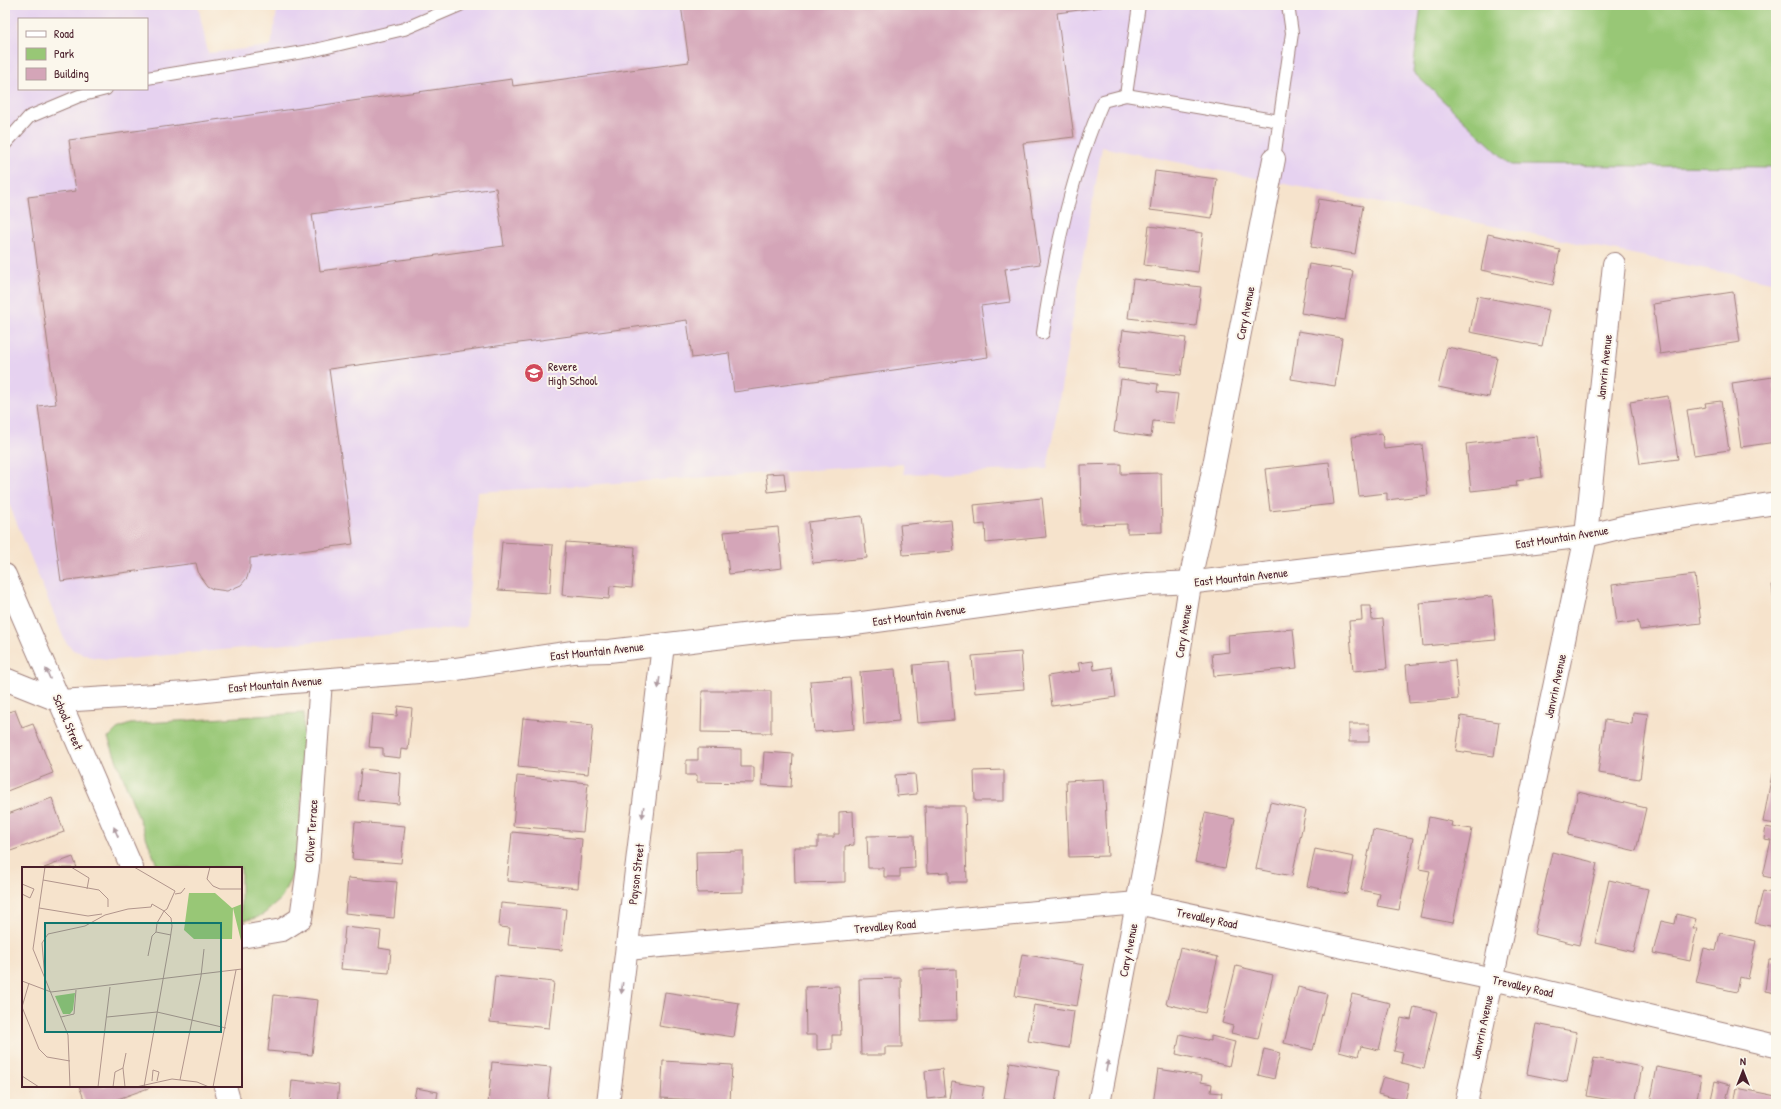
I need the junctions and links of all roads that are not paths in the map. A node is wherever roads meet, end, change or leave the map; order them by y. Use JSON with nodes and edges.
{"nodes":[{"id":1,"x":460,"y":5,"type":"edge"},
{"id":2,"x":1139,"y":5,"type":"edge"},
{"id":3,"x":1288,"y":5,"type":"edge"},
{"id":4,"x":148,"y":78,"type":"edge"},
{"id":5,"x":102,"y":90,"type":"edge"},
{"id":6,"x":1126,"y":94,"type":"junction"},
{"id":7,"x":1279,"y":121,"type":"junction"},
{"id":8,"x":5,"y":144,"type":"edge"},
{"id":9,"x":1274,"y":159,"type":"joint"},
{"id":10,"x":1614,"y":264,"type":"dead end"},
{"id":11,"x":1043,"y":333,"type":"dead end"},
{"id":12,"x":1776,"y":503,"type":"edge"},
{"id":13,"x":1586,"y":536,"type":"junction"},
{"id":14,"x":5,"y":574,"type":"edge"},
{"id":15,"x":1191,"y":582,"type":"junction"},
{"id":16,"x":663,"y":644,"type":"junction"},
{"id":17,"x":5,"y":679,"type":"edge"},
{"id":18,"x":321,"y":680,"type":"junction"},
{"id":19,"x":60,"y":701,"type":"junction"},
{"id":20,"x":132,"y":867,"type":"edge"},
{"id":21,"x":1137,"y":903,"type":"junction"},
{"id":22,"x":242,"y":937,"type":"edge"},
{"id":23,"x":626,"y":949,"type":"junction"},
{"id":24,"x":1493,"y":979,"type":"junction"},
{"id":25,"x":1776,"y":1046,"type":"edge"},
{"id":26,"x":225,"y":1087,"type":"edge"},
{"id":27,"x":230,"y":1104,"type":"edge"},
{"id":28,"x":608,"y":1104,"type":"edge"},
{"id":29,"x":1100,"y":1104,"type":"edge"},
{"id":30,"x":1466,"y":1104,"type":"edge"}],
"edges":[{"from":1,"to":4,"type":"lane"},
{"from":2,"to":6,"type":"lane"},
{"from":3,"to":7,"type":"lane"},
{"from":5,"to":8,"type":"lane"},
{"from":6,"to":7,"type":"lane"},
{"from":6,"to":11,"type":"lane"},
{"from":7,"to":9,"type":"lane"},
{"from":9,"to":15,"type":"street","name":"Cary Avenue"},
{"from":10,"to":13,"type":"street","name":"Janvrin Avenue"},
{"from":12,"to":13,"type":"street","name":"East Mountain Avenue"},
{"from":13,"to":15,"type":"street","name":"East Mountain Avenue"},
{"from":13,"to":24,"type":"street","name":"Janvrin Avenue"},
{"from":19,"to":14,"type":"street","name":"School Street","one_way":true},
{"from":15,"to":16,"type":"street","name":"East Mountain Avenue"},
{"from":15,"to":21,"type":"street","name":"Cary Avenue"},
{"from":16,"to":18,"type":"street","name":"East Mountain Avenue"},
{"from":16,"to":23,"type":"street","name":"Payson Street","one_way":true},
{"from":17,"to":19,"type":"street"},
{"from":18,"to":19,"type":"street","name":"East Mountain Avenue"},
{"from":18,"to":22,"type":"street","name":"Oliver Terrace"},
{"from":20,"to":19,"type":"street","name":"School Street","one_way":true},
{"from":21,"to":23,"type":"street","name":"Trevalley Road"},
{"from":21,"to":24,"type":"street","name":"Trevalley Road"},
{"from":29,"to":21,"type":"street","name":"Cary Avenue","one_way":true},
{"from":23,"to":28,"type":"street","name":"Payson Street","one_way":true},
{"from":24,"to":25,"type":"street","name":"Trevalley Road"},
{"from":24,"to":30,"type":"street","name":"Janvrin Avenue"},
{"from":26,"to":27,"type":"street"}]}
